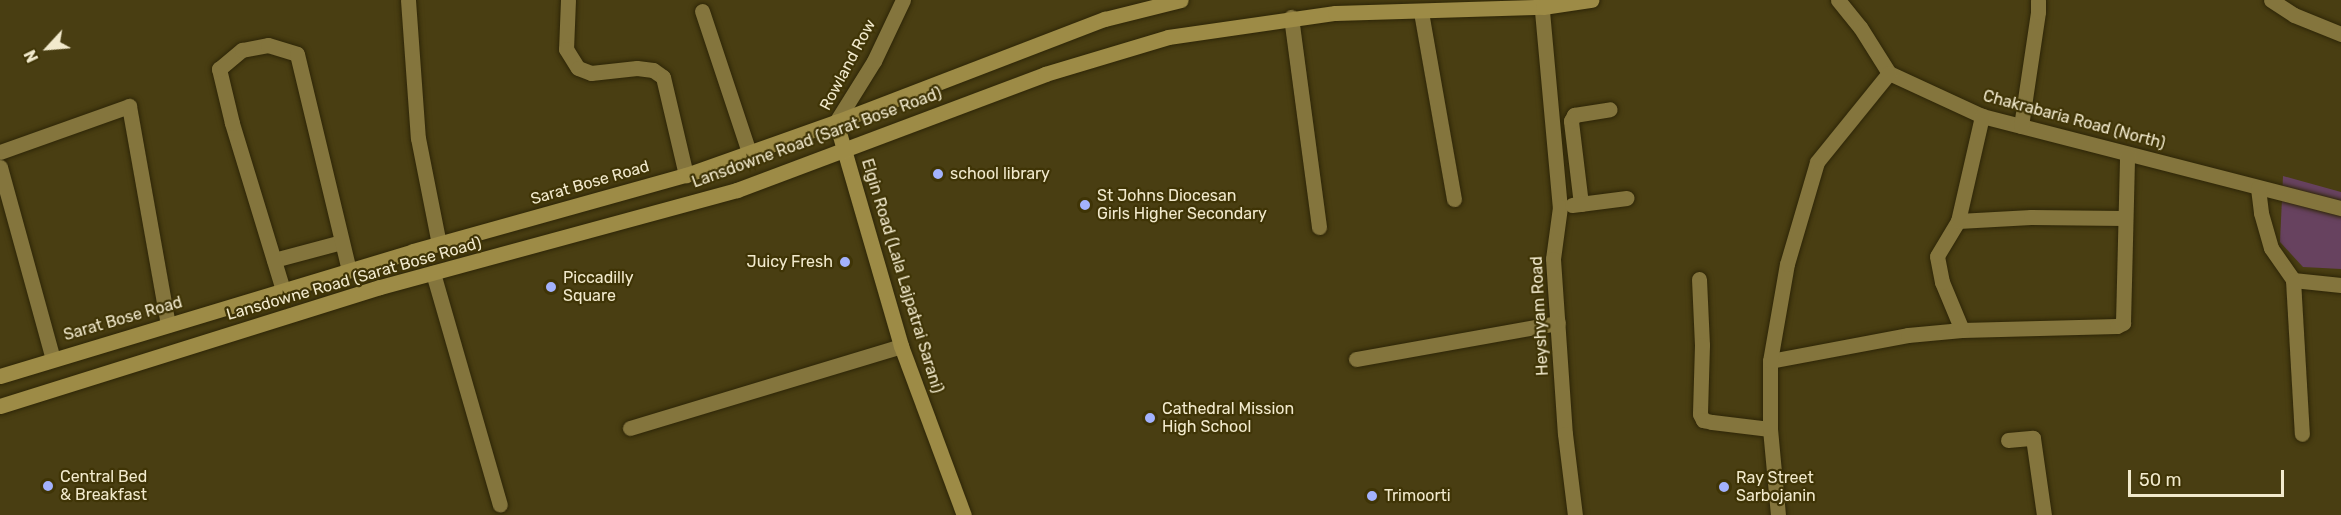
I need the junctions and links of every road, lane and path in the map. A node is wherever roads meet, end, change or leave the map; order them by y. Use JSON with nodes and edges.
{"nodes":[{"id":1,"x":408,"y":0,"type":"edge"},
{"id":2,"x":568,"y":0,"type":"edge"},
{"id":3,"x":903,"y":0,"type":"edge"},
{"id":4,"x":1181,"y":0,"type":"edge"},
{"id":5,"x":1591,"y":0,"type":"edge"},
{"id":6,"x":1838,"y":0,"type":"edge"},
{"id":7,"x":2037,"y":0,"type":"edge"},
{"id":8,"x":2271,"y":0,"type":"edge"},
{"id":9,"x":1542,"y":4,"type":"edge"},
{"id":10,"x":702,"y":11,"type":"dead end"},
{"id":11,"x":1421,"y":12,"type":"junction"},
{"id":12,"x":1291,"y":17,"type":"junction"},
{"id":13,"x":2341,"y":34,"type":"edge"},
{"id":14,"x":1889,"y":73,"type":"junction"},
{"id":15,"x":1610,"y":109,"type":"dead end"},
{"id":16,"x":1982,"y":116,"type":"junction"},
{"id":17,"x":836,"y":122,"type":"junction"},
{"id":18,"x":1571,"y":122,"type":"junction"},
{"id":19,"x":1553,"y":124,"type":"junction"},
{"id":20,"x":2021,"y":126,"type":"junction"},
{"id":21,"x":843,"y":149,"type":"junction"},
{"id":22,"x":0,"y":152,"type":"edge"},
{"id":23,"x":749,"y":153,"type":"junction"},
{"id":24,"x":2127,"y":154,"type":"junction"},
{"id":25,"x":0,"y":167,"type":"edge"},
{"id":26,"x":686,"y":175,"type":"junction"},
{"id":27,"x":2258,"y":188,"type":"junction"},
{"id":28,"x":1627,"y":198,"type":"dead end"},
{"id":29,"x":1454,"y":199,"type":"dead end"},
{"id":30,"x":1581,"y":204,"type":"junction"},
{"id":31,"x":1560,"y":207,"type":"junction"},
{"id":32,"x":2341,"y":208,"type":"edge"},
{"id":33,"x":2124,"y":218,"type":"junction"},
{"id":34,"x":1958,"y":221,"type":"junction"},
{"id":35,"x":1319,"y":227,"type":"dead end"},
{"id":36,"x":341,"y":242,"type":"junction"},
{"id":37,"x":439,"y":244,"type":"junction"},
{"id":38,"x":274,"y":260,"type":"junction"},
{"id":39,"x":349,"y":270,"type":"junction"},
{"id":40,"x":433,"y":273,"type":"junction"},
{"id":41,"x":1699,"y":279,"type":"dead end"},
{"id":42,"x":2293,"y":280,"type":"junction"},
{"id":43,"x":2341,"y":285,"type":"edge"},
{"id":44,"x":283,"y":290,"type":"junction"},
{"id":45,"x":1558,"y":322,"type":"junction"},
{"id":46,"x":168,"y":326,"type":"junction"},
{"id":47,"x":1962,"y":330,"type":"junction"},
{"id":48,"x":901,"y":346,"type":"junction"},
{"id":49,"x":53,"y":359,"type":"junction"},
{"id":50,"x":1356,"y":359,"type":"dead end"},
{"id":51,"x":1770,"y":361,"type":"junction"},
{"id":52,"x":0,"y":376,"type":"edge"},
{"id":53,"x":0,"y":406,"type":"edge"},
{"id":54,"x":630,"y":428,"type":"dead end"},
{"id":55,"x":1770,"y":429,"type":"junction"},
{"id":56,"x":2302,"y":434,"type":"dead end"},
{"id":57,"x":2008,"y":440,"type":"dead end"},
{"id":58,"x":500,"y":505,"type":"dead end"},
{"id":59,"x":964,"y":515,"type":"edge"},
{"id":60,"x":1575,"y":515,"type":"edge"},
{"id":61,"x":1778,"y":515,"type":"edge"},
{"id":62,"x":2044,"y":515,"type":"edge"}],
"edges":[{"from":1,"to":37,"type":"street"},
{"from":2,"to":26,"type":"street"},
{"from":3,"to":17,"type":"street","name":"Rowland Row"},
{"from":4,"to":17,"type":"main road","name":"Sarat Bose Road"},
{"from":5,"to":9,"type":"main road","name":"Lansdowne Road (Sarat Bose Road)"},
{"from":6,"to":14,"type":"street"},
{"from":7,"to":20,"type":"street"},
{"from":8,"to":13,"type":"street"},
{"from":9,"to":11,"type":"main road","name":"Lansdowne Road (Sarat Bose Road)"},
{"from":9,"to":19,"type":"street","name":"Heyshyam Road"},
{"from":10,"to":23,"type":"street"},
{"from":11,"to":12,"type":"main road","name":"Lansdowne Road (Sarat Bose Road)"},
{"from":11,"to":29,"type":"street"},
{"from":12,"to":21,"type":"main road","name":"Lansdowne Road (Sarat Bose Road)"},
{"from":12,"to":35,"type":"street"},
{"from":14,"to":16,"type":"street","name":"Chakrabaria Road (North)"},
{"from":14,"to":51,"type":"street"},
{"from":15,"to":18,"type":"street"},
{"from":16,"to":20,"type":"street","name":"Chakrabaria Road (North)"},
{"from":16,"to":34,"type":"street"},
{"from":17,"to":21,"type":"main road","name":"Rowland Row"},
{"from":17,"to":23,"type":"main road","name":"Sarat Bose Road"},
{"from":18,"to":19,"type":"street"},
{"from":18,"to":30,"type":"street"},
{"from":19,"to":31,"type":"street","name":"Heyshyam Road"},
{"from":20,"to":24,"type":"street","name":"Chakrabaria Road (North)"},
{"from":21,"to":40,"type":"main road","name":"Lansdowne Road (Sarat Bose Road)"},
{"from":21,"to":48,"type":"main road","name":"Elgin Road (Lala Lajpatrai Sarani)"},
{"from":22,"to":46,"type":"street"},
{"from":23,"to":26,"type":"main road","name":"Sarat Bose Road"},
{"from":24,"to":27,"type":"street","name":"Chakrabaria Road (North)"},
{"from":24,"to":33,"type":"street"},
{"from":25,"to":49,"type":"street"},
{"from":26,"to":37,"type":"main road","name":"Sarat Bose Road"},
{"from":27,"to":32,"type":"street","name":"Chakrabaria Road (North)"},
{"from":27,"to":42,"type":"street"},
{"from":28,"to":30,"type":"street"},
{"from":30,"to":31,"type":"street"},
{"from":31,"to":45,"type":"street","name":"Heyshyam Road"},
{"from":33,"to":34,"type":"street"},
{"from":33,"to":47,"type":"street"},
{"from":34,"to":47,"type":"street"},
{"from":36,"to":38,"type":"street"},
{"from":36,"to":38,"type":"street"},
{"from":36,"to":39,"type":"street"},
{"from":37,"to":39,"type":"main road","name":"Sarat Bose Road"},
{"from":38,"to":44,"type":"street"},
{"from":39,"to":44,"type":"main road","name":"Sarat Bose Road"},
{"from":40,"to":53,"type":"main road","name":"Lansdowne Road (Sarat Bose Road)"},
{"from":40,"to":58,"type":"street"},
{"from":41,"to":55,"type":"street"},
{"from":42,"to":43,"type":"street"},
{"from":42,"to":56,"type":"street"},
{"from":44,"to":46,"type":"main road","name":"Sarat Bose Road"},
{"from":45,"to":50,"type":"street"},
{"from":45,"to":60,"type":"street","name":"Heyshyam Road"},
{"from":46,"to":49,"type":"main road","name":"Sarat Bose Road"},
{"from":47,"to":51,"type":"street"},
{"from":48,"to":54,"type":"street"},
{"from":48,"to":59,"type":"main road","name":"Elgin Road (Lala Lajpatrai Sarani)"},
{"from":49,"to":52,"type":"main road","name":"Sarat Bose Road"},
{"from":51,"to":55,"type":"street"},
{"from":55,"to":61,"type":"street"},
{"from":57,"to":62,"type":"street"}]}
